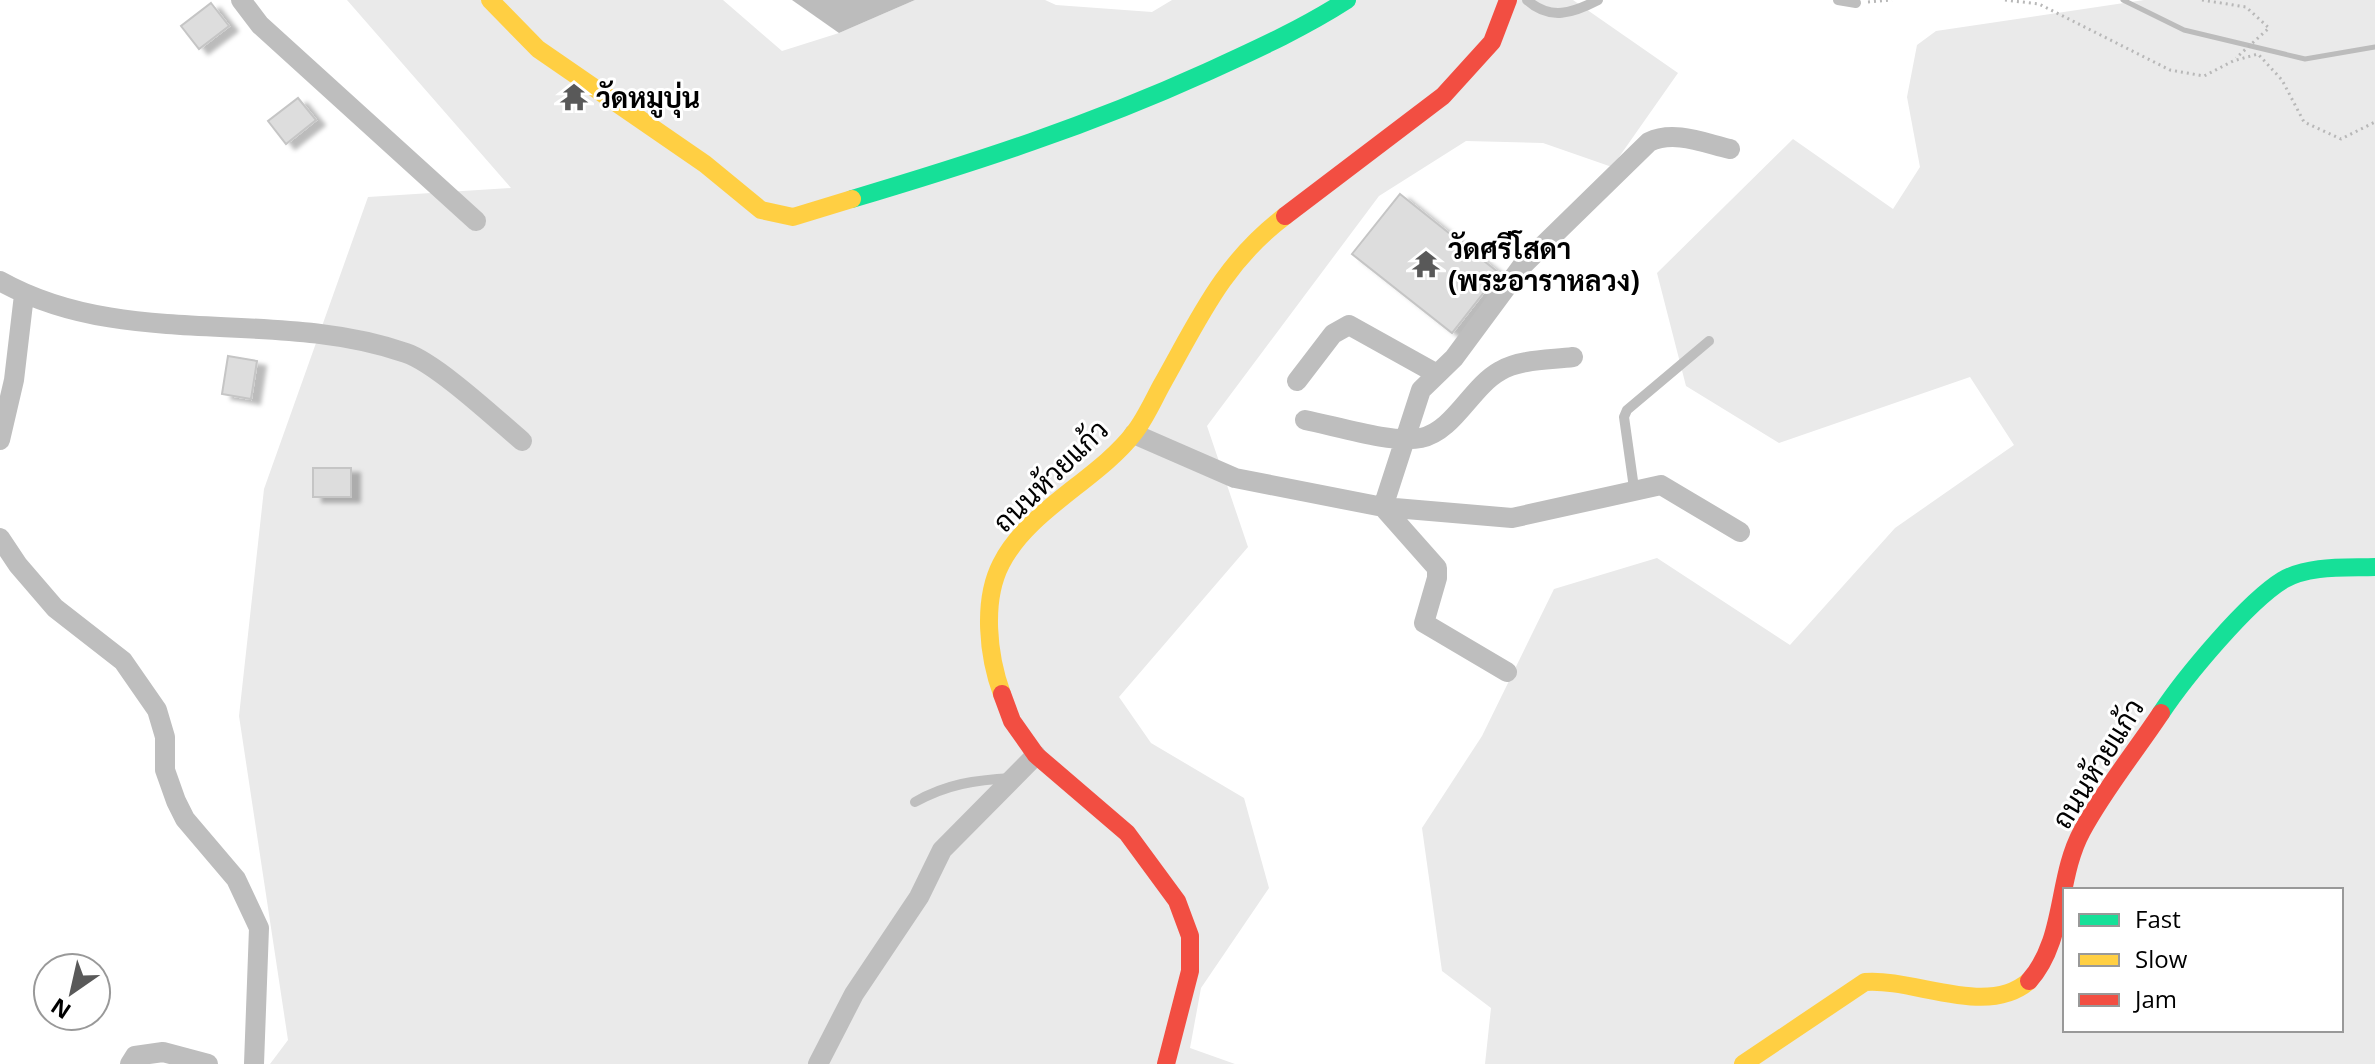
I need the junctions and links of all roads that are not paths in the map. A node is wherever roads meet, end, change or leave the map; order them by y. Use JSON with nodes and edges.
{"nodes":[{"id":1,"x":241,"y":0,"type":"edge"},
{"id":2,"x":490,"y":0,"type":"edge"},
{"id":3,"x":1347,"y":0,"type":"edge"},
{"id":4,"x":1508,"y":0,"type":"edge"},
{"id":5,"x":1527,"y":0,"type":"edge"},
{"id":6,"x":1598,"y":0,"type":"edge"},
{"id":7,"x":1838,"y":0,"type":"edge"},
{"id":8,"x":1856,"y":3,"type":"road end"},
{"id":9,"x":1730,"y":149,"type":"dead end"},
{"id":10,"x":476,"y":221,"type":"dead end"},
{"id":11,"x":0,"y":281,"type":"edge"},
{"id":12,"x":24,"y":295,"type":"junction"},
{"id":13,"x":1709,"y":341,"type":"dead end"},
{"id":14,"x":1573,"y":357,"type":"dead end"},
{"id":15,"x":1437,"y":374,"type":"junction"},
{"id":16,"x":1297,"y":381,"type":"dead end"},
{"id":17,"x":1305,"y":420,"type":"dead end"},
{"id":18,"x":1134,"y":434,"type":"junction"},
{"id":19,"x":1404,"y":438,"type":"junction"},
{"id":20,"x":0,"y":440,"type":"edge"},
{"id":21,"x":522,"y":441,"type":"dead end"},
{"id":22,"x":1634,"y":488,"type":"junction"},
{"id":23,"x":1383,"y":507,"type":"junction"},
{"id":24,"x":1740,"y":532,"type":"dead end"},
{"id":25,"x":0,"y":538,"type":"edge"},
{"id":26,"x":2375,"y":567,"type":"edge"},
{"id":27,"x":1507,"y":672,"type":"dead end"},
{"id":28,"x":1036,"y":755,"type":"junction"},
{"id":29,"x":1014,"y":777,"type":"junction"},
{"id":30,"x":915,"y":802,"type":"dead end"},
{"id":31,"x":2065,"y":888,"type":"edge"},
{"id":32,"x":2063,"y":897,"type":"edge"},
{"id":33,"x":130,"y":1064,"type":"edge"},
{"id":34,"x":208,"y":1064,"type":"edge"},
{"id":35,"x":254,"y":1064,"type":"edge"},
{"id":36,"x":818,"y":1064,"type":"edge"},
{"id":37,"x":1166,"y":1064,"type":"edge"},
{"id":38,"x":1743,"y":1064,"type":"edge"}],
"edges":[{"from":1,"to":10,"type":"street"},
{"from":2,"to":3,"type":"main road"},
{"from":4,"to":18,"type":"main road","name":"ถนนห้วยแก้ว"},
{"from":5,"to":6,"type":"lane"},
{"from":7,"to":8,"type":"lane"},
{"from":9,"to":15,"type":"street"},
{"from":11,"to":12,"type":"street"},
{"from":12,"to":20,"type":"street"},
{"from":12,"to":21,"type":"street"},
{"from":13,"to":22,"type":"lane"},
{"from":14,"to":19,"type":"street"},
{"from":15,"to":16,"type":"street"},
{"from":15,"to":19,"type":"street"},
{"from":17,"to":19,"type":"street"},
{"from":18,"to":23,"type":"street"},
{"from":18,"to":28,"type":"main road","name":"ถนนห้วยแก้ว"},
{"from":19,"to":23,"type":"street"},
{"from":22,"to":23,"type":"street"},
{"from":22,"to":24,"type":"street"},
{"from":23,"to":27,"type":"street"},
{"from":25,"to":35,"type":"street"},
{"from":26,"to":31,"type":"main road","name":"ถนนห้วยแก้ว"},
{"from":28,"to":29,"type":"street"},
{"from":28,"to":37,"type":"main road","name":"ถนนห้วยแก้ว"},
{"from":29,"to":30,"type":"lane"},
{"from":29,"to":36,"type":"street"},
{"from":32,"to":38,"type":"main road","name":"ถนนห้วยแก้ว"},
{"from":33,"to":34,"type":"street"}]}
